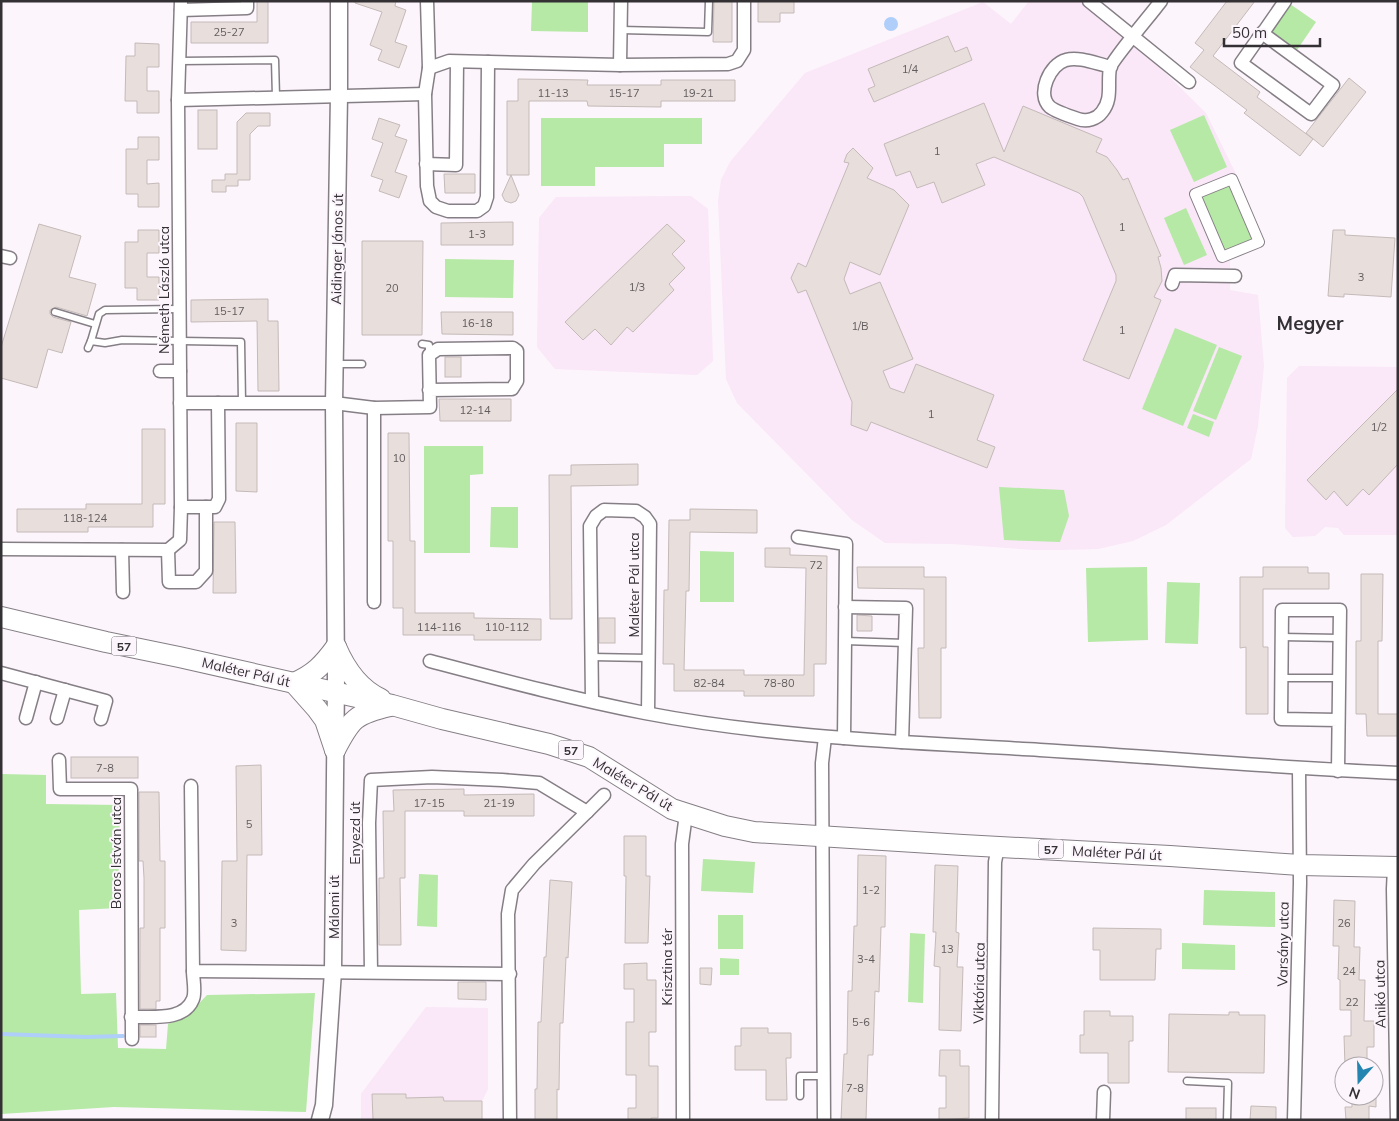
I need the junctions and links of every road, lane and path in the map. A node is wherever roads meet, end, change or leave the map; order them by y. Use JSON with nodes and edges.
{"nodes":[{"id":1,"x":247,"y":1,"type":"edge"},
{"id":2,"x":339,"y":1,"type":"edge"},
{"id":3,"x":427,"y":1,"type":"edge"},
{"id":4,"x":621,"y":1,"type":"edge"},
{"id":5,"x":709,"y":1,"type":"edge"},
{"id":6,"x":744,"y":1,"type":"edge"},
{"id":7,"x":1089,"y":1,"type":"edge"},
{"id":8,"x":1161,"y":1,"type":"edge"},
{"id":9,"x":1285,"y":1,"type":"edge"},
{"id":10,"x":181,"y":6,"type":"edge"},
{"id":11,"x":621,"y":30,"type":"junction"},
{"id":12,"x":1262,"y":33,"type":"junction"},
{"id":13,"x":1134,"y":37,"type":"junction"},
{"id":14,"x":180,"y":61,"type":"junction"},
{"id":15,"x":457,"y":62,"type":"junction"},
{"id":16,"x":488,"y":62,"type":"junction"},
{"id":17,"x":620,"y":65,"type":"junction"},
{"id":18,"x":1110,"y":67,"type":"junction"},
{"id":19,"x":428,"y":68,"type":"junction"},
{"id":20,"x":1189,"y":82,"type":"dead end"},
{"id":21,"x":425,"y":94,"type":"junction"},
{"id":22,"x":340,"y":95,"type":"junction"},
{"id":23,"x":276,"y":96,"type":"junction"},
{"id":24,"x":178,"y":100,"type":"junction"},
{"id":25,"x":426,"y":164,"type":"junction"},
{"id":26,"x":1232,"y":179,"type":"joint"},
{"id":27,"x":1235,"y":276,"type":"dead end"},
{"id":28,"x":1172,"y":284,"type":"dead end"},
{"id":29,"x":179,"y":309,"type":"junction"},
{"id":30,"x":55,"y":312,"type":"dead end"},
{"id":31,"x":96,"y":324,"type":"junction"},
{"id":32,"x":179,"y":341,"type":"junction"},
{"id":33,"x":334,"y":364,"type":"junction"},
{"id":34,"x":362,"y":364,"type":"dead end"},
{"id":35,"x":160,"y":371,"type":"dead end"},
{"id":36,"x":180,"y":371,"type":"junction"},
{"id":37,"x":429,"y":390,"type":"junction"},
{"id":38,"x":242,"y":402,"type":"junction"},
{"id":39,"x":180,"y":403,"type":"junction"},
{"id":40,"x":218,"y":403,"type":"junction"},
{"id":41,"x":334,"y":403,"type":"junction"},
{"id":42,"x":374,"y":408,"type":"junction"},
{"id":43,"x":181,"y":507,"type":"junction"},
{"id":44,"x":206,"y":507,"type":"junction"},
{"id":45,"x":798,"y":538,"type":"dead end"},
{"id":46,"x":1,"y":549,"type":"edge"},
{"id":47,"x":122,"y":550,"type":"junction"},
{"id":48,"x":168,"y":550,"type":"junction"},
{"id":49,"x":123,"y":592,"type":"dead end"},
{"id":50,"x":374,"y":602,"type":"dead end"},
{"id":51,"x":845,"y":606,"type":"junction"},
{"id":52,"x":1,"y":617,"type":"edge"},
{"id":53,"x":1281,"y":637,"type":"junction"},
{"id":54,"x":1339,"y":638,"type":"junction"},
{"id":55,"x":845,"y":641,"type":"junction"},
{"id":56,"x":905,"y":643,"type":"junction"},
{"id":57,"x":336,"y":647,"type":"junction"},
{"id":58,"x":591,"y":657,"type":"junction"},
{"id":59,"x":649,"y":658,"type":"junction"},
{"id":60,"x":430,"y":662,"type":"dead end"},
{"id":61,"x":1,"y":673,"type":"edge"},
{"id":62,"x":1281,"y":678,"type":"junction"},
{"id":63,"x":1339,"y":678,"type":"junction"},
{"id":64,"x":36,"y":682,"type":"junction"},
{"id":65,"x":294,"y":683,"type":"junction"},
{"id":66,"x":64,"y":690,"type":"junction"},
{"id":67,"x":336,"y":693,"type":"junction"},
{"id":68,"x":592,"y":702,"type":"junction"},
{"id":69,"x":392,"y":705,"type":"junction"},
{"id":70,"x":648,"y":713,"type":"junction"},
{"id":71,"x":26,"y":718,"type":"dead end"},
{"id":72,"x":57,"y":718,"type":"dead end"},
{"id":73,"x":101,"y":719,"type":"dead end"},
{"id":74,"x":1338,"y":720,"type":"junction"},
{"id":75,"x":825,"y":737,"type":"junction"},
{"id":76,"x":844,"y":738,"type":"junction"},
{"id":77,"x":902,"y":742,"type":"junction"},
{"id":78,"x":335,"y":750,"type":"junction"},
{"id":79,"x":60,"y":760,"type":"dead end"},
{"id":80,"x":1299,"y":769,"type":"junction"},
{"id":81,"x":1338,"y":771,"type":"junction"},
{"id":82,"x":1398,"y":773,"type":"edge"},
{"id":83,"x":191,"y":786,"type":"dead end"},
{"id":84,"x":604,"y":795,"type":"dead end"},
{"id":85,"x":587,"y":812,"type":"junction"},
{"id":86,"x":686,"y":814,"type":"junction"},
{"id":87,"x":823,"y":837,"type":"junction"},
{"id":88,"x":998,"y":846,"type":"junction"},
{"id":89,"x":1300,"y":865,"type":"junction"},
{"id":90,"x":1396,"y":867,"type":"edge"},
{"id":91,"x":194,"y":971,"type":"junction"},
{"id":92,"x":333,"y":971,"type":"junction"},
{"id":93,"x":370,"y":972,"type":"junction"},
{"id":94,"x":510,"y":974,"type":"junction"},
{"id":95,"x":1397,"y":1042,"type":"edge"},
{"id":96,"x":824,"y":1076,"type":"junction"},
{"id":97,"x":1187,"y":1081,"type":"dead end"},
{"id":98,"x":1104,"y":1092,"type":"dead end"},
{"id":99,"x":800,"y":1096,"type":"dead end"},
{"id":100,"x":320,"y":1120,"type":"edge"},
{"id":101,"x":510,"y":1120,"type":"edge"},
{"id":102,"x":683,"y":1120,"type":"edge"},
{"id":103,"x":824,"y":1120,"type":"edge"},
{"id":104,"x":992,"y":1120,"type":"edge"},
{"id":105,"x":1103,"y":1120,"type":"edge"},
{"id":106,"x":1227,"y":1120,"type":"edge"},
{"id":107,"x":1294,"y":1120,"type":"edge"},
{"id":108,"x":1397,"y":1120,"type":"edge"}],
"edges":[{"from":1,"to":10,"type":"street"},
{"from":2,"to":22,"type":"street","name":"Aidinger János út"},
{"from":3,"to":19,"type":"street"},
{"from":4,"to":11,"type":"street"},
{"from":5,"to":11,"type":"lane"},
{"from":6,"to":17,"type":"street"},
{"from":7,"to":13,"type":"street"},
{"from":8,"to":13,"type":"street"},
{"from":9,"to":12,"type":"street"},
{"from":10,"to":14,"type":"street","name":"Németh László utca"},
{"from":11,"to":17,"type":"street"},
{"from":12,"to":12,"type":"street"},
{"from":13,"to":18,"type":"street"},
{"from":13,"to":20,"type":"street"},
{"from":14,"to":23,"type":"lane"},
{"from":14,"to":24,"type":"street","name":"Németh László utca"},
{"from":15,"to":16,"type":"street"},
{"from":15,"to":19,"type":"street"},
{"from":15,"to":25,"type":"street"},
{"from":16,"to":17,"type":"street"},
{"from":16,"to":25,"type":"street"},
{"from":18,"to":18,"type":"street"},
{"from":19,"to":21,"type":"street"},
{"from":21,"to":22,"type":"street"},
{"from":21,"to":25,"type":"street"},
{"from":22,"to":23,"type":"street"},
{"from":22,"to":33,"type":"street","name":"Aidinger János út"},
{"from":23,"to":24,"type":"street"},
{"from":24,"to":29,"type":"street","name":"Németh László utca"},
{"from":26,"to":26,"type":"street"},
{"from":27,"to":28,"type":"street"},
{"from":29,"to":31,"type":"lane"},
{"from":29,"to":32,"type":"street","name":"Németh László utca"},
{"from":30,"to":31,"type":"lane"},
{"from":31,"to":32,"type":"lane"},
{"from":32,"to":36,"type":"street","name":"Németh László utca"},
{"from":32,"to":38,"type":"lane"},
{"from":33,"to":34,"type":"lane"},
{"from":33,"to":41,"type":"street","name":"Aidinger János út"},
{"from":35,"to":36,"type":"street"},
{"from":36,"to":39,"type":"street","name":"Németh László utca"},
{"from":37,"to":37,"type":"street"},
{"from":37,"to":42,"type":"street"},
{"from":38,"to":40,"type":"street"},
{"from":38,"to":41,"type":"street"},
{"from":39,"to":40,"type":"street"},
{"from":39,"to":43,"type":"street","name":"Németh László utca"},
{"from":40,"to":44,"type":"street"},
{"from":41,"to":42,"type":"street"},
{"from":41,"to":57,"type":"street","name":"Aidinger János út"},
{"from":42,"to":50,"type":"street"},
{"from":43,"to":44,"type":"street"},
{"from":43,"to":48,"type":"street","name":"Németh László utca"},
{"from":44,"to":48,"type":"street"},
{"from":45,"to":51,"type":"street"},
{"from":46,"to":47,"type":"street"},
{"from":47,"to":48,"type":"street"},
{"from":47,"to":49,"type":"street"},
{"from":51,"to":55,"type":"street"},
{"from":51,"to":56,"type":"street"},
{"from":52,"to":65,"type":"main road","name":"Maléter Pál út","number":"57"},
{"from":53,"to":54,"type":"lane"},
{"from":53,"to":54,"type":"street"},
{"from":53,"to":62,"type":"street"},
{"from":54,"to":63,"type":"street"},
{"from":55,"to":56,"type":"lane"},
{"from":55,"to":76,"type":"street"},
{"from":56,"to":77,"type":"street"},
{"from":57,"to":65,"type":"main road"},
{"from":57,"to":67,"type":"street","name":"Aidinger János út"},
{"from":57,"to":69,"type":"main road"},
{"from":58,"to":59,"type":"lane"},
{"from":58,"to":59,"type":"street","name":"Maléter Pál utca"},
{"from":58,"to":68,"type":"street","name":"Maléter Pál utca"},
{"from":59,"to":70,"type":"street","name":"Maléter Pál utca"},
{"from":60,"to":68,"type":"street"},
{"from":61,"to":64,"type":"street"},
{"from":62,"to":63,"type":"lane"},
{"from":62,"to":74,"type":"street"},
{"from":63,"to":74,"type":"street"},
{"from":64,"to":66,"type":"street"},
{"from":64,"to":71,"type":"street"},
{"from":65,"to":67,"type":"main road","name":"Maléter Pál út","number":"57"},
{"from":65,"to":78,"type":"main road"},
{"from":66,"to":72,"type":"street"},
{"from":66,"to":73,"type":"street"},
{"from":67,"to":69,"type":"main road","name":"Maléter Pál út","number":"57"},
{"from":67,"to":78,"type":"street","name":"Málomi út"},
{"from":68,"to":70,"type":"street"},
{"from":69,"to":78,"type":"main road"},
{"from":69,"to":86,"type":"main road","name":"Maléter Pál út","number":"57"},
{"from":70,"to":75,"type":"street"},
{"from":74,"to":81,"type":"street"},
{"from":75,"to":76,"type":"street"},
{"from":75,"to":87,"type":"street"},
{"from":76,"to":77,"type":"street"},
{"from":77,"to":80,"type":"street"},
{"from":78,"to":92,"type":"street","name":"Málomi út"},
{"from":79,"to":91,"type":"street","name":"Boros István utca"},
{"from":80,"to":81,"type":"street"},
{"from":80,"to":89,"type":"street","name":"Varsány utca"},
{"from":81,"to":82,"type":"street"},
{"from":83,"to":91,"type":"street","name":"Boros István utca"},
{"from":84,"to":85,"type":"street"},
{"from":85,"to":93,"type":"street","name":"Enyezd út"},
{"from":85,"to":94,"type":"street"},
{"from":86,"to":87,"type":"main road","name":"Maléter Pál út","number":"57"},
{"from":86,"to":102,"type":"street","name":"Krisztina tér"},
{"from":87,"to":88,"type":"main road","name":"Maléter Pál út","number":"57"},
{"from":87,"to":96,"type":"street"},
{"from":88,"to":89,"type":"main road","name":"Maléter Pál út","number":"57"},
{"from":88,"to":104,"type":"street","name":"Viktória utca"},
{"from":89,"to":90,"type":"main road","name":"Maléter Pál út","number":"57"},
{"from":89,"to":107,"type":"street","name":"Varsány utca"},
{"from":90,"to":95,"type":"street","name":"Anikó utca"},
{"from":91,"to":92,"type":"street"},
{"from":92,"to":93,"type":"street"},
{"from":92,"to":100,"type":"street","name":"Málomi út"},
{"from":93,"to":94,"type":"street"},
{"from":94,"to":101,"type":"street"},
{"from":95,"to":108,"type":"street","name":"Anikó utca"},
{"from":96,"to":99,"type":"lane"},
{"from":96,"to":103,"type":"street"},
{"from":97,"to":106,"type":"lane"},
{"from":98,"to":105,"type":"street"}]}
